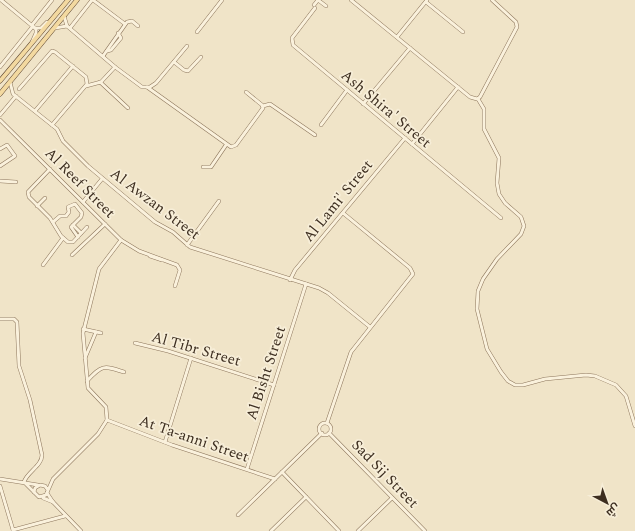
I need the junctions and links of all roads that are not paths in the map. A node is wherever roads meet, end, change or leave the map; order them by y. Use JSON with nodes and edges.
{"nodes":[{"id":1,"x":1,"y":0,"type":"edge"},
{"id":2,"x":52,"y":0,"type":"edge"},
{"id":3,"x":68,"y":0,"type":"edge"},
{"id":4,"x":77,"y":0,"type":"edge"},
{"id":5,"x":92,"y":0,"type":"edge"},
{"id":6,"x":222,"y":0,"type":"edge"},
{"id":7,"x":351,"y":0,"type":"edge"},
{"id":8,"x":492,"y":0,"type":"edge"},
{"id":9,"x":426,"y":1,"type":"edge"},
{"id":10,"x":356,"y":2,"type":"edge"},
{"id":11,"x":326,"y":6,"type":"dead end"},
{"id":12,"x":64,"y":16,"type":"junction"},
{"id":13,"x":52,"y":20,"type":"junction"},
{"id":14,"x":125,"y":24,"type":"junction"},
{"id":15,"x":33,"y":26,"type":"junction"},
{"id":16,"x":138,"y":26,"type":"dead end"},
{"id":17,"x":68,"y":27,"type":"junction"},
{"id":18,"x":54,"y":29,"type":"junction"},
{"id":19,"x":197,"y":32,"type":"dead end"},
{"id":20,"x":463,"y":32,"type":"dead end"},
{"id":21,"x":397,"y":37,"type":"junction"},
{"id":22,"x":32,"y":44,"type":"junction"},
{"id":23,"x":187,"y":46,"type":"dead end"},
{"id":24,"x":410,"y":48,"type":"junction"},
{"id":25,"x":103,"y":56,"type":"junction"},
{"id":26,"x":201,"y":57,"type":"dead end"},
{"id":27,"x":174,"y":62,"type":"junction"},
{"id":28,"x":73,"y":66,"type":"junction"},
{"id":29,"x":0,"y":67,"type":"edge"},
{"id":30,"x":115,"y":67,"type":"junction"},
{"id":31,"x":0,"y":82,"type":"edge"},
{"id":32,"x":10,"y":82,"type":"junction"},
{"id":33,"x":100,"y":82,"type":"junction"},
{"id":34,"x":86,"y":86,"type":"junction"},
{"id":35,"x":458,"y":87,"type":"junction"},
{"id":36,"x":147,"y":88,"type":"junction"},
{"id":37,"x":19,"y":89,"type":"dead end"},
{"id":38,"x":347,"y":90,"type":"junction"},
{"id":39,"x":246,"y":92,"type":"dead end"},
{"id":40,"x":1,"y":93,"type":"edge"},
{"id":41,"x":481,"y":94,"type":"junction"},
{"id":42,"x":14,"y":95,"type":"junction"},
{"id":43,"x":474,"y":98,"type":"junction"},
{"id":44,"x":478,"y":99,"type":"junction"},
{"id":45,"x":363,"y":104,"type":"junction"},
{"id":46,"x":263,"y":106,"type":"junction"},
{"id":47,"x":128,"y":108,"type":"dead end"},
{"id":48,"x":35,"y":111,"type":"junction"},
{"id":49,"x":0,"y":115,"type":"edge"},
{"id":50,"x":0,"y":120,"type":"edge"},
{"id":51,"x":52,"y":125,"type":"junction"},
{"id":52,"x":321,"y":125,"type":"dead end"},
{"id":53,"x":315,"y":135,"type":"dead end"},
{"id":54,"x":404,"y":138,"type":"junction"},
{"id":55,"x":412,"y":144,"type":"junction"},
{"id":56,"x":226,"y":145,"type":"junction"},
{"id":57,"x":0,"y":149,"type":"edge"},
{"id":58,"x":0,"y":166,"type":"edge"},
{"id":59,"x":203,"y":167,"type":"dead end"},
{"id":60,"x":50,"y":169,"type":"junction"},
{"id":61,"x":102,"y":179,"type":"junction"},
{"id":62,"x":0,"y":181,"type":"edge"},
{"id":63,"x":16,"y":182,"type":"dead end"},
{"id":64,"x":45,"y":198,"type":"dead end"},
{"id":65,"x":219,"y":201,"type":"dead end"},
{"id":66,"x":83,"y":202,"type":"junction"},
{"id":67,"x":37,"y":206,"type":"junction"},
{"id":68,"x":343,"y":213,"type":"junction"},
{"id":69,"x":501,"y":218,"type":"dead end"},
{"id":70,"x":53,"y":222,"type":"junction"},
{"id":71,"x":105,"y":224,"type":"junction"},
{"id":72,"x":73,"y":225,"type":"junction"},
{"id":73,"x":87,"y":227,"type":"dead end"},
{"id":74,"x":81,"y":233,"type":"junction"},
{"id":75,"x":78,"y":236,"type":"junction"},
{"id":76,"x":63,"y":238,"type":"junction"},
{"id":77,"x":121,"y":240,"type":"junction"},
{"id":78,"x":187,"y":245,"type":"junction"},
{"id":79,"x":72,"y":255,"type":"dead end"},
{"id":80,"x":43,"y":265,"type":"dead end"},
{"id":81,"x":290,"y":280,"type":"junction"},
{"id":82,"x":306,"y":284,"type":"junction"},
{"id":83,"x":175,"y":286,"type":"dead end"},
{"id":84,"x":0,"y":319,"type":"edge"},
{"id":85,"x":370,"y":328,"type":"junction"},
{"id":86,"x":83,"y":329,"type":"junction"},
{"id":87,"x":96,"y":332,"type":"junction"},
{"id":88,"x":100,"y":333,"type":"dead end"},
{"id":89,"x":135,"y":343,"type":"dead end"},
{"id":90,"x":84,"y":358,"type":"junction"},
{"id":91,"x":191,"y":358,"type":"junction"},
{"id":92,"x":124,"y":372,"type":"dead end"},
{"id":93,"x":87,"y":381,"type":"junction"},
{"id":94,"x":274,"y":385,"type":"junction"},
{"id":95,"x":107,"y":420,"type":"junction"},
{"id":96,"x":327,"y":423,"type":"junction"},
{"id":97,"x":635,"y":426,"type":"edge"},
{"id":98,"x":322,"y":433,"type":"junction"},
{"id":99,"x":330,"y":433,"type":"junction"},
{"id":100,"x":165,"y":442,"type":"junction"},
{"id":101,"x":247,"y":469,"type":"junction"},
{"id":102,"x":282,"y":472,"type":"junction"},
{"id":103,"x":0,"y":479,"type":"edge"},
{"id":104,"x":53,"y":479,"type":"junction"},
{"id":105,"x":275,"y":479,"type":"junction"},
{"id":106,"x":24,"y":482,"type":"junction"},
{"id":107,"x":40,"y":485,"type":"junction"},
{"id":108,"x":0,"y":486,"type":"edge"},
{"id":109,"x":34,"y":492,"type":"junction"},
{"id":110,"x":48,"y":492,"type":"junction"},
{"id":111,"x":306,"y":497,"type":"junction"},
{"id":112,"x":42,"y":498,"type":"junction"},
{"id":113,"x":392,"y":498,"type":"junction"},
{"id":114,"x":53,"y":502,"type":"junction"},
{"id":115,"x":238,"y":515,"type":"dead end"},
{"id":116,"x":65,"y":516,"type":"junction"},
{"id":117,"x":13,"y":530,"type":"edge"},
{"id":118,"x":81,"y":531,"type":"edge"},
{"id":119,"x":270,"y":531,"type":"edge"},
{"id":120,"x":339,"y":531,"type":"edge"},
{"id":121,"x":358,"y":531,"type":"edge"},
{"id":122,"x":425,"y":531,"type":"edge"}],
"edges":[{"from":1,"to":15,"type":"street"},
{"from":2,"to":15,"type":"street"},
{"from":3,"to":13,"type":"main road"},
{"from":4,"to":12,"type":"main road"},
{"from":5,"to":14,"type":"street"},
{"from":5,"to":17,"type":"street"},
{"from":6,"to":19,"type":"street"},
{"from":7,"to":10,"type":"street"},
{"from":8,"to":41,"type":"street"},
{"from":9,"to":20,"type":"street"},
{"from":9,"to":21,"type":"street"},
{"from":10,"to":21,"type":"street"},
{"from":11,"to":38,"type":"street","name":"Ash Shira' Street"},
{"from":12,"to":17,"type":"street"},
{"from":12,"to":18,"type":"main road"},
{"from":13,"to":15,"type":"street"},
{"from":13,"to":22,"type":"main road"},
{"from":14,"to":16,"type":"street"},
{"from":14,"to":25,"type":"street"},
{"from":15,"to":22,"type":"street"},
{"from":15,"to":29,"type":"street"},
{"from":17,"to":18,"type":"street"},
{"from":17,"to":25,"type":"street"},
{"from":18,"to":32,"type":"main road"},
{"from":21,"to":24,"type":"street"},
{"from":22,"to":31,"type":"main road"},
{"from":23,"to":27,"type":"street"},
{"from":24,"to":35,"type":"street"},
{"from":24,"to":45,"type":"street"},
{"from":25,"to":30,"type":"street"},
{"from":26,"to":27,"type":"street"},
{"from":27,"to":36,"type":"street"},
{"from":28,"to":34,"type":"street"},
{"from":28,"to":37,"type":"street"},
{"from":28,"to":48,"type":"street"},
{"from":30,"to":33,"type":"street"},
{"from":30,"to":36,"type":"street"},
{"from":32,"to":40,"type":"main road"},
{"from":32,"to":42,"type":"street"},
{"from":33,"to":34,"type":"street"},
{"from":33,"to":47,"type":"street"},
{"from":34,"to":51,"type":"street"},
{"from":35,"to":43,"type":"street"},
{"from":35,"to":55,"type":"street"},
{"from":36,"to":56,"type":"street"},
{"from":38,"to":45,"type":"street","name":"Ash Shira' Street"},
{"from":38,"to":52,"type":"street"},
{"from":39,"to":46,"type":"street"},
{"from":40,"to":42,"type":"street","name":"Al Awzan Street"},
{"from":41,"to":43,"type":"street"},
{"from":41,"to":44,"type":"street"},
{"from":42,"to":48,"type":"street","name":"Al Awzan Street"},
{"from":42,"to":49,"type":"street"},
{"from":43,"to":44,"type":"street"},
{"from":44,"to":97,"type":"street"},
{"from":45,"to":54,"type":"street","name":"Ash Shira' Street"},
{"from":46,"to":53,"type":"street"},
{"from":46,"to":56,"type":"street"},
{"from":48,"to":51,"type":"street","name":"Al Awzan Street"},
{"from":50,"to":60,"type":"street","name":"Al Reef Street"},
{"from":51,"to":61,"type":"street","name":"Al Awzan Street"},
{"from":54,"to":55,"type":"street","name":"Ash Shira' Street"},
{"from":54,"to":68,"type":"street","name":"Al Lami' Street"},
{"from":55,"to":69,"type":"street","name":"Ash Shira' Street"},
{"from":56,"to":59,"type":"street"},
{"from":57,"to":58,"type":"street"},
{"from":60,"to":66,"type":"street","name":"Al Reef Street"},
{"from":60,"to":67,"type":"street"},
{"from":61,"to":66,"type":"street"},
{"from":61,"to":78,"type":"street","name":"Al Awzan Street"},
{"from":62,"to":63,"type":"street"},
{"from":64,"to":67,"type":"street"},
{"from":65,"to":78,"type":"street"},
{"from":66,"to":71,"type":"street","name":"Al Reef Street"},
{"from":67,"to":70,"type":"street"},
{"from":68,"to":81,"type":"street","name":"Al Lami' Street"},
{"from":68,"to":85,"type":"street"},
{"from":70,"to":72,"type":"street"},
{"from":70,"to":76,"type":"street"},
{"from":71,"to":77,"type":"street","name":"Al Reef Street"},
{"from":71,"to":79,"type":"street"},
{"from":72,"to":74,"type":"street"},
{"from":72,"to":75,"type":"street"},
{"from":73,"to":74,"type":"street"},
{"from":74,"to":75,"type":"street"},
{"from":75,"to":76,"type":"street"},
{"from":76,"to":80,"type":"street"},
{"from":77,"to":83,"type":"street","name":"Al Reef Street"},
{"from":77,"to":86,"type":"street"},
{"from":78,"to":81,"type":"street","name":"Al Awzan Street"},
{"from":81,"to":82,"type":"street","name":"Al Awzan Street"},
{"from":82,"to":85,"type":"street","name":"Al Awzan Street"},
{"from":82,"to":94,"type":"street","name":"Al Bisht Street"},
{"from":84,"to":106,"type":"street"},
{"from":85,"to":96,"type":"street"},
{"from":86,"to":87,"type":"street"},
{"from":86,"to":90,"type":"street"},
{"from":87,"to":88,"type":"street"},
{"from":87,"to":90,"type":"street"},
{"from":89,"to":91,"type":"street","name":"Al Tibr Street"},
{"from":90,"to":93,"type":"street"},
{"from":91,"to":94,"type":"street","name":"Al Tibr Street"},
{"from":91,"to":100,"type":"street"},
{"from":92,"to":93,"type":"street"},
{"from":93,"to":95,"type":"street"},
{"from":94,"to":101,"type":"street","name":"Al Bisht Street"},
{"from":95,"to":100,"type":"street","name":"At Ta-anni Street"},
{"from":95,"to":104,"type":"street"},
{"from":96,"to":98,"type":"street"},
{"from":96,"to":99,"type":"street"},
{"from":98,"to":99,"type":"street"},
{"from":98,"to":102,"type":"street"},
{"from":99,"to":113,"type":"street","name":"Sad Sij Street"},
{"from":100,"to":101,"type":"street","name":"At Ta-anni Street"},
{"from":101,"to":105,"type":"street","name":"At Ta-anni Street"},
{"from":102,"to":105,"type":"street"},
{"from":102,"to":111,"type":"street"},
{"from":103,"to":106,"type":"street"},
{"from":104,"to":107,"type":"street"},
{"from":104,"to":110,"type":"street"},
{"from":105,"to":115,"type":"street"},
{"from":106,"to":107,"type":"street"},
{"from":106,"to":109,"type":"street"},
{"from":107,"to":109,"type":"street"},
{"from":107,"to":110,"type":"street"},
{"from":108,"to":117,"type":"street"},
{"from":109,"to":112,"type":"street"},
{"from":110,"to":112,"type":"street"},
{"from":110,"to":114,"type":"street"},
{"from":111,"to":119,"type":"street"},
{"from":111,"to":120,"type":"street"},
{"from":112,"to":114,"type":"street"},
{"from":113,"to":121,"type":"street"},
{"from":113,"to":122,"type":"street","name":"Sad Sij Street"},
{"from":114,"to":116,"type":"street"},
{"from":116,"to":117,"type":"street"},
{"from":116,"to":118,"type":"street"}]}
